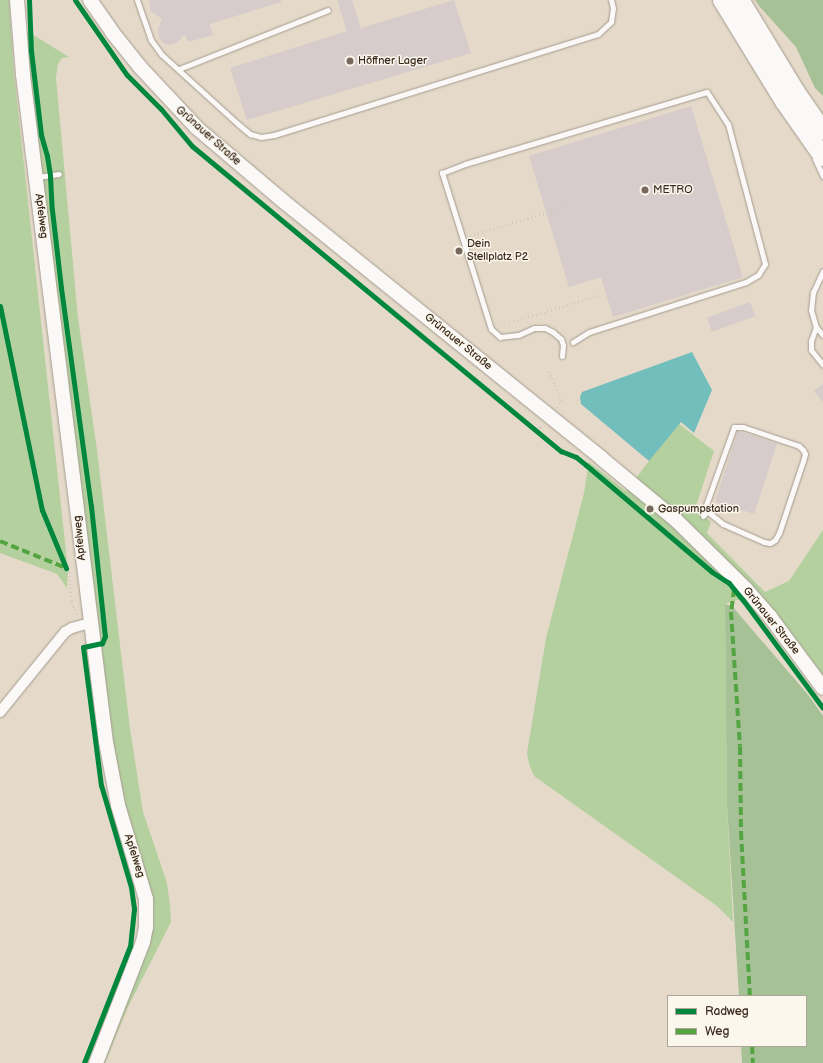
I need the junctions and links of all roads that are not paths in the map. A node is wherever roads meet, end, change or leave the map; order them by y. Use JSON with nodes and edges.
{"nodes":[{"id":1,"x":17,"y":0,"type":"edge"},
{"id":2,"x":90,"y":0,"type":"edge"},
{"id":3,"x":137,"y":0,"type":"edge"},
{"id":4,"x":611,"y":0,"type":"edge"},
{"id":5,"x":722,"y":0,"type":"edge"},
{"id":6,"x":740,"y":0,"type":"edge"},
{"id":7,"x":328,"y":10,"type":"dead end"},
{"id":8,"x":179,"y":70,"type":"junction"},
{"id":9,"x":801,"y":125,"type":"junction"},
{"id":10,"x":823,"y":131,"type":"edge"},
{"id":11,"x":823,"y":157,"type":"edge"},
{"id":12,"x":59,"y":174,"type":"dead end"},
{"id":13,"x":823,"y":176,"type":"edge"},
{"id":14,"x":36,"y":178,"type":"junction"},
{"id":15,"x":823,"y":270,"type":"edge"},
{"id":16,"x":816,"y":327,"type":"junction"},
{"id":17,"x":823,"y":335,"type":"edge"},
{"id":18,"x":573,"y":342,"type":"dead end"},
{"id":19,"x":562,"y":356,"type":"dead end"},
{"id":20,"x":823,"y":365,"type":"edge"},
{"id":21,"x":705,"y":513,"type":"joint"},
{"id":22,"x":90,"y":623,"type":"junction"},
{"id":23,"x":823,"y":688,"type":"edge"},
{"id":24,"x":0,"y":712,"type":"edge"},
{"id":25,"x":96,"y":1063,"type":"edge"}],
"edges":[{"from":1,"to":14,"type":"street","name":"Apfelweg"},
{"from":2,"to":23,"type":"street","name":"Grünauer Straße"},
{"from":3,"to":8,"type":"lane"},
{"from":4,"to":8,"type":"lane"},
{"from":5,"to":9,"type":"highway"},
{"from":6,"to":10,"type":"highway"},
{"from":7,"to":8,"type":"lane"},
{"from":9,"to":11,"type":"highway"},
{"from":9,"to":13,"type":"lane"},
{"from":12,"to":14,"type":"lane"},
{"from":14,"to":22,"type":"street","name":"Apfelweg"},
{"from":15,"to":16,"type":"lane"},
{"from":16,"to":17,"type":"lane"},
{"from":16,"to":20,"type":"lane"},
{"from":18,"to":19,"type":"lane"},
{"from":21,"to":21,"type":"lane"},
{"from":22,"to":24,"type":"street"},
{"from":22,"to":25,"type":"street","name":"Apfelweg"}]}
